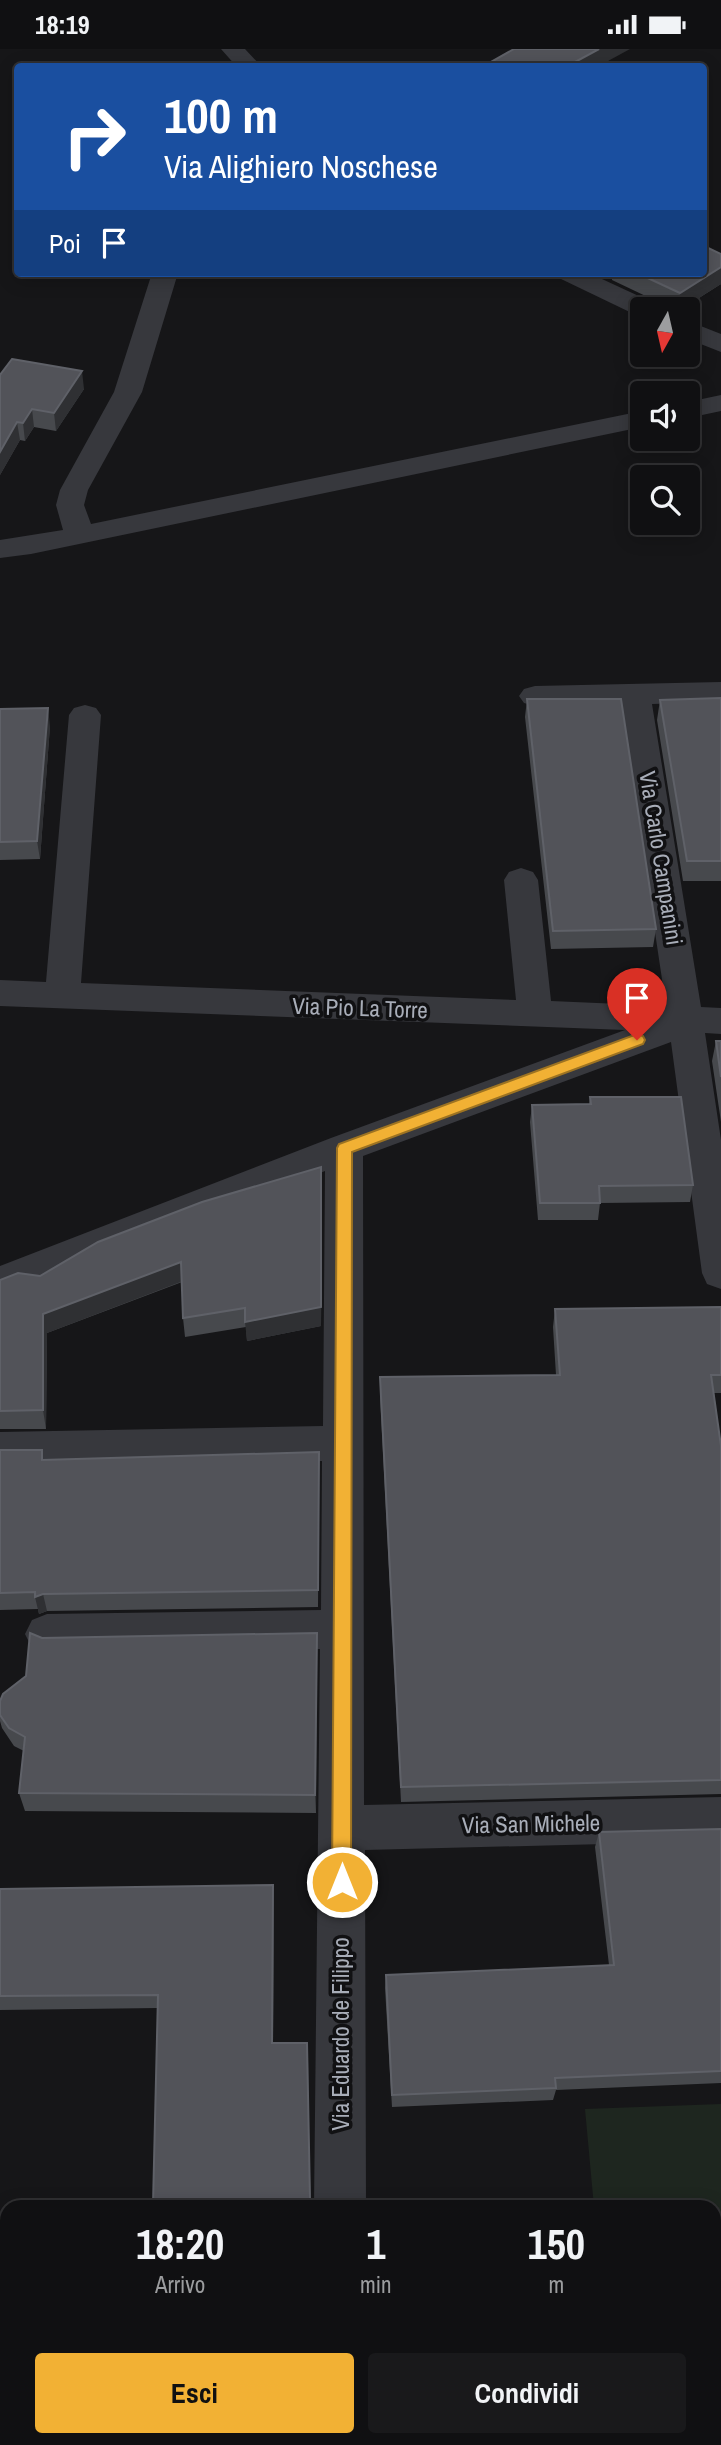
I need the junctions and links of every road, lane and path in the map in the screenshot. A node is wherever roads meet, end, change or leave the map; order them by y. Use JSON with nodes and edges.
{"nodes":[{"id":1,"x":232,"y":49,"type":"edge"},
{"id":2,"x":247,"y":63,"type":"edge"},
{"id":3,"x":164,"y":277,"type":"edge"},
{"id":4,"x":577,"y":277,"type":"edge"},
{"id":5,"x":630,"y":302,"type":"edge"},
{"id":6,"x":700,"y":334,"type":"edge"},
{"id":7,"x":721,"y":344,"type":"edge"},
{"id":8,"x":721,"y":403,"type":"edge"},
{"id":9,"x":700,"y":407,"type":"edge"},
{"id":10,"x":630,"y":421,"type":"edge"},
{"id":11,"x":79,"y":533,"type":"junction"},
{"id":12,"x":0,"y":549,"type":"edge"},
{"id":13,"x":721,"y":692,"type":"edge"},
{"id":14,"x":635,"y":694,"type":"junction"},
{"id":15,"x":536,"y":696,"type":"edge"},
{"id":16,"x":85,"y":715,"type":"dead end"},
{"id":17,"x":521,"y":880,"type":"dead end"},
{"id":18,"x":0,"y":993,"type":"edge"},
{"id":19,"x":62,"y":996,"type":"junction"},
{"id":20,"x":534,"y":1015,"type":"junction"},
{"id":21,"x":704,"y":1021,"type":"edge"},
{"id":22,"x":344,"y":1148,"type":"junction"},
{"id":23,"x":720,"y":1261,"type":"edge"},
{"id":24,"x":0,"y":1282,"type":"edge"},
{"id":25,"x":344,"y":1443,"type":"junction"},
{"id":26,"x":5,"y":1448,"type":"edge"},
{"id":27,"x":343,"y":1629,"type":"junction"},
{"id":28,"x":47,"y":1634,"type":"dead end"},
{"id":29,"x":721,"y":1819,"type":"edge"},
{"id":30,"x":342,"y":1828,"type":"junction"},
{"id":31,"x":341,"y":2200,"type":"edge"}],
"edges":[{"from":1,"to":2,"type":"street"},
{"from":3,"to":11,"type":"street"},
{"from":4,"to":5,"type":"street"},
{"from":6,"to":7,"type":"street"},
{"from":8,"to":9,"type":"street"},
{"from":10,"to":11,"type":"street"},
{"from":11,"to":12,"type":"street"},
{"from":13,"to":14,"type":"street"},
{"from":14,"to":15,"type":"street"},
{"from":14,"to":21,"type":"street","name":"Via Carlo Campanini"},
{"from":16,"to":19,"type":"street"},
{"from":17,"to":20,"type":"street"},
{"from":18,"to":19,"type":"street","name":"Via Pio La Torre"},
{"from":19,"to":20,"type":"street","name":"Via Pio La Torre"},
{"from":20,"to":21,"type":"street","name":"Via Pio La Torre"},
{"from":21,"to":22,"type":"street"},
{"from":21,"to":23,"type":"street","name":"Via Carlo Campanini"},
{"from":22,"to":24,"type":"street"},
{"from":22,"to":25,"type":"street","name":"Via Eduardo de Filippo"},
{"from":25,"to":26,"type":"street"},
{"from":25,"to":27,"type":"street","name":"Via Eduardo de Filippo"},
{"from":27,"to":28,"type":"street"},
{"from":27,"to":30,"type":"street","name":"Via Eduardo de Filippo"},
{"from":29,"to":30,"type":"street","name":"Via San Michele"},
{"from":30,"to":31,"type":"street","name":"Via Eduardo de Filippo"}]}
